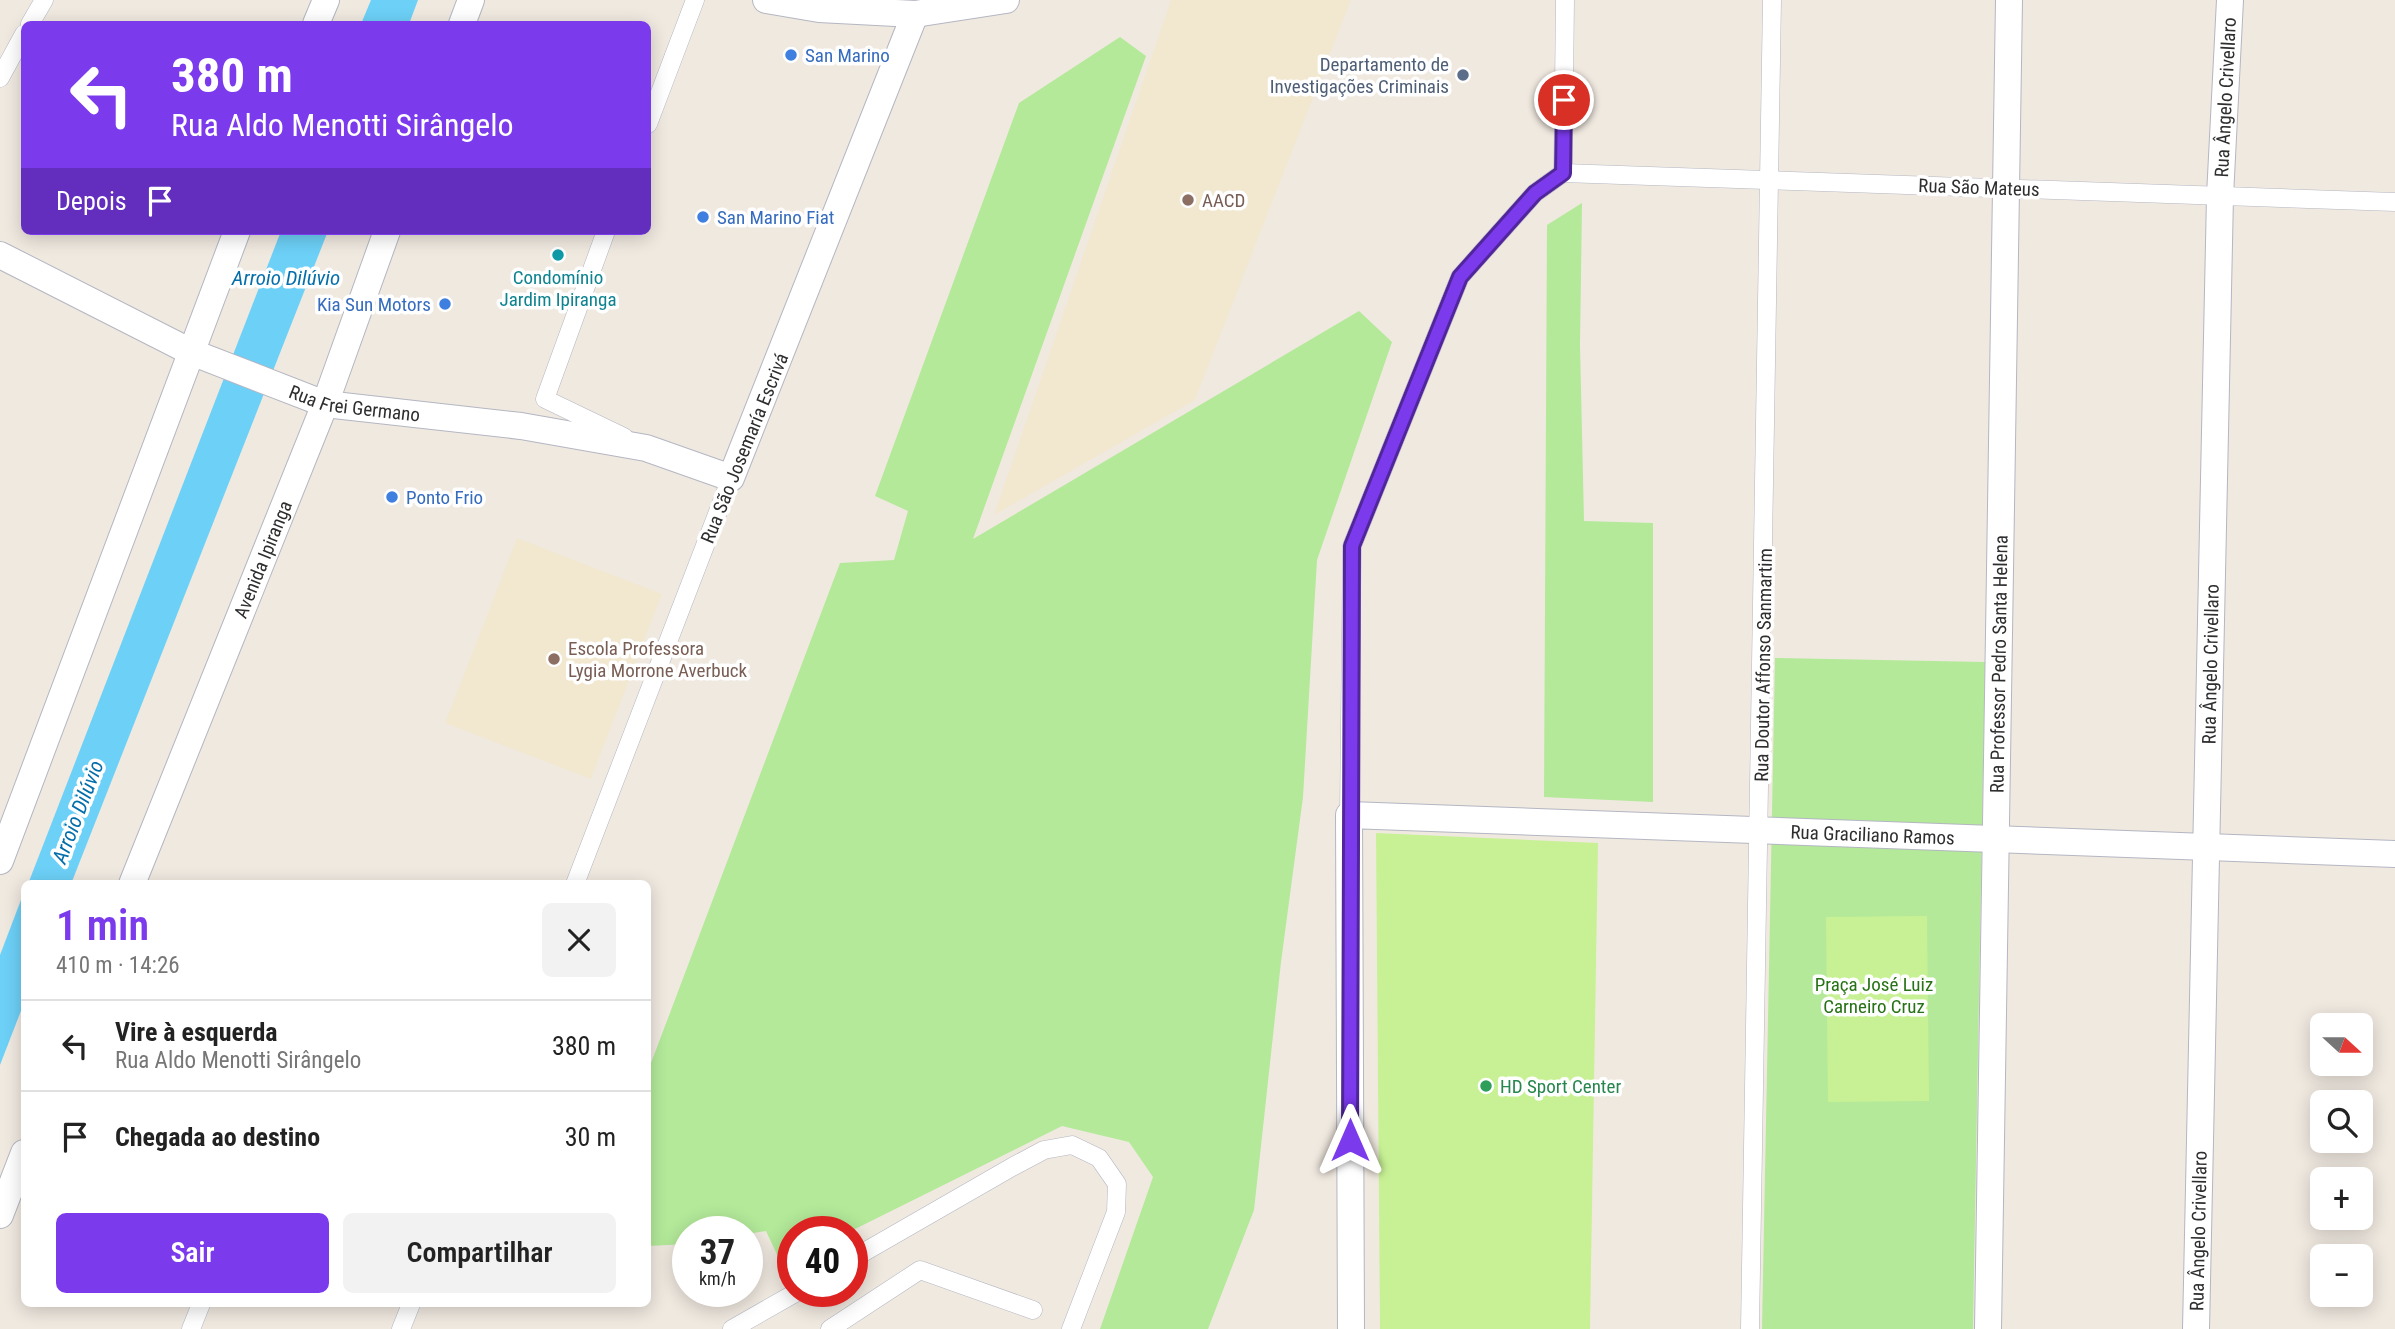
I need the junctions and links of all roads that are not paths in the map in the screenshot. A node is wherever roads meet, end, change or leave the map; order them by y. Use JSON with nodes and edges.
{"nodes":[{"id":1,"x":44,"y":0,"type":"edge"},
{"id":2,"x":326,"y":0,"type":"edge"},
{"id":3,"x":471,"y":0,"type":"edge"},
{"id":4,"x":695,"y":0,"type":"edge"},
{"id":5,"x":766,"y":0,"type":"edge"},
{"id":6,"x":856,"y":0,"type":"edge"},
{"id":7,"x":1006,"y":0,"type":"edge"},
{"id":8,"x":1565,"y":0,"type":"edge"},
{"id":9,"x":1772,"y":0,"type":"edge"},
{"id":10,"x":2009,"y":0,"type":"edge"},
{"id":11,"x":2230,"y":0,"type":"edge"},
{"id":12,"x":818,"y":9,"type":"junction"},
{"id":13,"x":915,"y":14,"type":"junction"},
{"id":14,"x":32,"y":21,"type":"edge"},
{"id":15,"x":317,"y":21,"type":"edge"},
{"id":16,"x":463,"y":21,"type":"edge"},
{"id":17,"x":21,"y":40,"type":"edge"},
{"id":18,"x":0,"y":78,"type":"edge"},
{"id":19,"x":651,"y":116,"type":"edge"},
{"id":20,"x":1563,"y":173,"type":"junction"},
{"id":21,"x":1771,"y":180,"type":"junction"},
{"id":22,"x":2006,"y":188,"type":"junction"},
{"id":23,"x":2220,"y":196,"type":"junction"},
{"id":24,"x":2395,"y":202,"type":"edge"},
{"id":25,"x":236,"y":235,"type":"edge"},
{"id":26,"x":386,"y":235,"type":"edge"},
{"id":27,"x":605,"y":235,"type":"edge"},
{"id":28,"x":0,"y":255,"type":"edge"},
{"id":29,"x":202,"y":356,"type":"junction"},
{"id":30,"x":325,"y":404,"type":"junction"},
{"id":31,"x":646,"y":448,"type":"junction"},
{"id":32,"x":731,"y":478,"type":"junction"},
{"id":33,"x":1349,"y":816,"type":"junction"},
{"id":34,"x":1760,"y":830,"type":"junction"},
{"id":35,"x":1996,"y":839,"type":"junction"},
{"id":36,"x":2204,"y":847,"type":"junction"},
{"id":37,"x":2395,"y":854,"type":"edge"},
{"id":38,"x":0,"y":861,"type":"edge"},
{"id":39,"x":134,"y":880,"type":"edge"},
{"id":40,"x":577,"y":880,"type":"edge"},
{"id":41,"x":21,"y":1161,"type":"edge"},
{"id":42,"x":0,"y":1215,"type":"edge"},
{"id":43,"x":868,"y":1250,"type":"edge"},
{"id":44,"x":777,"y":1303,"type":"edge"},
{"id":45,"x":200,"y":1307,"type":"edge"},
{"id":46,"x":410,"y":1307,"type":"edge"},
{"id":47,"x":1033,"y":1310,"type":"dead end"},
{"id":48,"x":191,"y":1329,"type":"edge"},
{"id":49,"x":401,"y":1329,"type":"edge"},
{"id":50,"x":732,"y":1329,"type":"edge"},
{"id":51,"x":830,"y":1329,"type":"edge"},
{"id":52,"x":1071,"y":1329,"type":"edge"},
{"id":53,"x":1351,"y":1329,"type":"edge"},
{"id":54,"x":1750,"y":1329,"type":"edge"},
{"id":55,"x":1988,"y":1329,"type":"edge"},
{"id":56,"x":2196,"y":1329,"type":"edge"}],
"edges":[{"from":1,"to":14,"type":"street"},
{"from":2,"to":15,"type":"street"},
{"from":3,"to":16,"type":"street"},
{"from":4,"to":19,"type":"street"},
{"from":5,"to":12,"type":"street"},
{"from":6,"to":12,"type":"street"},
{"from":7,"to":13,"type":"street"},
{"from":8,"to":20,"type":"street"},
{"from":9,"to":21,"type":"street","name":"Rua Doutor Affonso Sanmartim"},
{"from":10,"to":22,"type":"street","name":"Rua Professor Pedro Santa Helena"},
{"from":11,"to":23,"type":"street","name":"Rua Ângelo Crivellaro"},
{"from":12,"to":13,"type":"street"},
{"from":13,"to":32,"type":"street","name":"Rua São Josemaría Escrivá"},
{"from":17,"to":18,"type":"street"},
{"from":20,"to":21,"type":"street","name":"Rua São Mateus"},
{"from":20,"to":33,"type":"street"},
{"from":21,"to":22,"type":"street","name":"Rua São Mateus"},
{"from":21,"to":34,"type":"street","name":"Rua Doutor Affonso Sanmartim"},
{"from":22,"to":23,"type":"street","name":"Rua São Mateus"},
{"from":22,"to":35,"type":"street","name":"Rua Professor Pedro Santa Helena"},
{"from":23,"to":24,"type":"street","name":"Rua São Mateus"},
{"from":23,"to":36,"type":"street","name":"Rua Ângelo Crivellaro"},
{"from":25,"to":29,"type":"street"},
{"from":26,"to":30,"type":"street","name":"Avenida Ipiranga"},
{"from":27,"to":31,"type":"street"},
{"from":28,"to":29,"type":"street","name":"Rua Frei Germano"},
{"from":29,"to":30,"type":"street","name":"Rua Frei Germano"},
{"from":29,"to":38,"type":"street"},
{"from":30,"to":31,"type":"street","name":"Rua Frei Germano"},
{"from":30,"to":39,"type":"street","name":"Avenida Ipiranga"},
{"from":31,"to":32,"type":"street","name":"Rua Frei Germano"},
{"from":32,"to":40,"type":"street","name":"Rua São Josemaría Escrivá"},
{"from":33,"to":34,"type":"street","name":"Rua Graciliano Ramos"},
{"from":33,"to":53,"type":"street"},
{"from":34,"to":35,"type":"street","name":"Rua Graciliano Ramos"},
{"from":34,"to":54,"type":"street","name":"Rua Doutor Affonso Sanmartim"},
{"from":35,"to":36,"type":"street","name":"Rua Graciliano Ramos"},
{"from":35,"to":55,"type":"street","name":"Rua Professor Pedro Santa Helena"},
{"from":36,"to":37,"type":"street","name":"Rua Graciliano Ramos"},
{"from":36,"to":56,"type":"street","name":"Rua Ângelo Crivellaro"},
{"from":41,"to":42,"type":"street"},
{"from":43,"to":52,"type":"street"},
{"from":44,"to":50,"type":"street"},
{"from":45,"to":48,"type":"street"},
{"from":46,"to":49,"type":"street"},
{"from":47,"to":51,"type":"street"}]}
